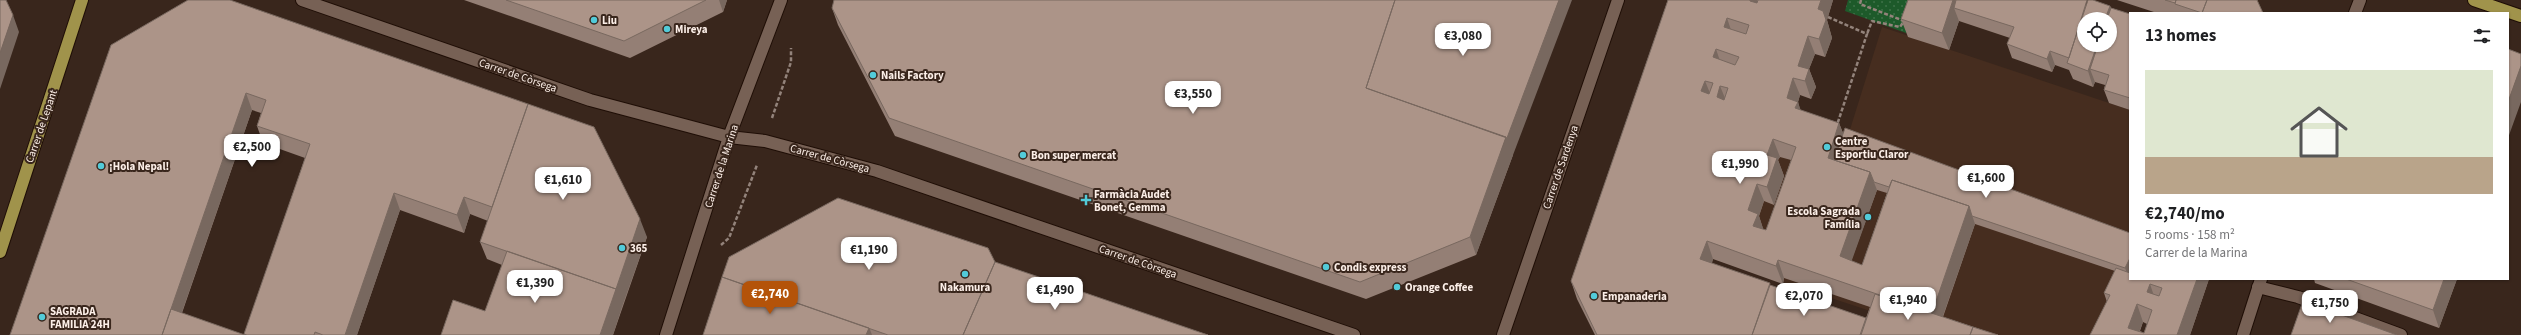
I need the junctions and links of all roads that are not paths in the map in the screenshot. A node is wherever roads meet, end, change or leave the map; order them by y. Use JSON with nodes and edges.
{"nodes":[{"id":1,"x":82,"y":0,"type":"edge"},
{"id":2,"x":302,"y":0,"type":"edge"},
{"id":3,"x":781,"y":0,"type":"edge"},
{"id":4,"x":1618,"y":0,"type":"edge"},
{"id":5,"x":2360,"y":0,"type":"edge"},
{"id":6,"x":2474,"y":0,"type":"edge"},
{"id":7,"x":2356,"y":12,"type":"edge"},
{"id":8,"x":2521,"y":16,"type":"edge"},
{"id":9,"x":729,"y":137,"type":"junction"},
{"id":10,"x":1,"y":245,"type":"edge"},
{"id":11,"x":2260,"y":283,"type":"edge"},
{"id":12,"x":666,"y":335,"type":"edge"},
{"id":13,"x":1354,"y":335,"type":"edge"},
{"id":14,"x":1503,"y":335,"type":"edge"},
{"id":15,"x":2243,"y":335,"type":"edge"},
{"id":16,"x":2401,"y":335,"type":"edge"}],
"edges":[{"from":1,"to":10,"type":"main road","name":"Carrer de Lepant"},
{"from":2,"to":9,"type":"street","name":"Carrer de Còrsega"},
{"from":3,"to":9,"type":"street","name":"Carrer de la Marina"},
{"from":4,"to":14,"type":"street","name":"Carrer de Sardenya"},
{"from":5,"to":7,"type":"street"},
{"from":6,"to":8,"type":"main road"},
{"from":9,"to":12,"type":"street","name":"Carrer de la Marina"},
{"from":9,"to":13,"type":"street","name":"Carrer de Còrsega"},
{"from":11,"to":15,"type":"street"},
{"from":11,"to":16,"type":"street"}]}
